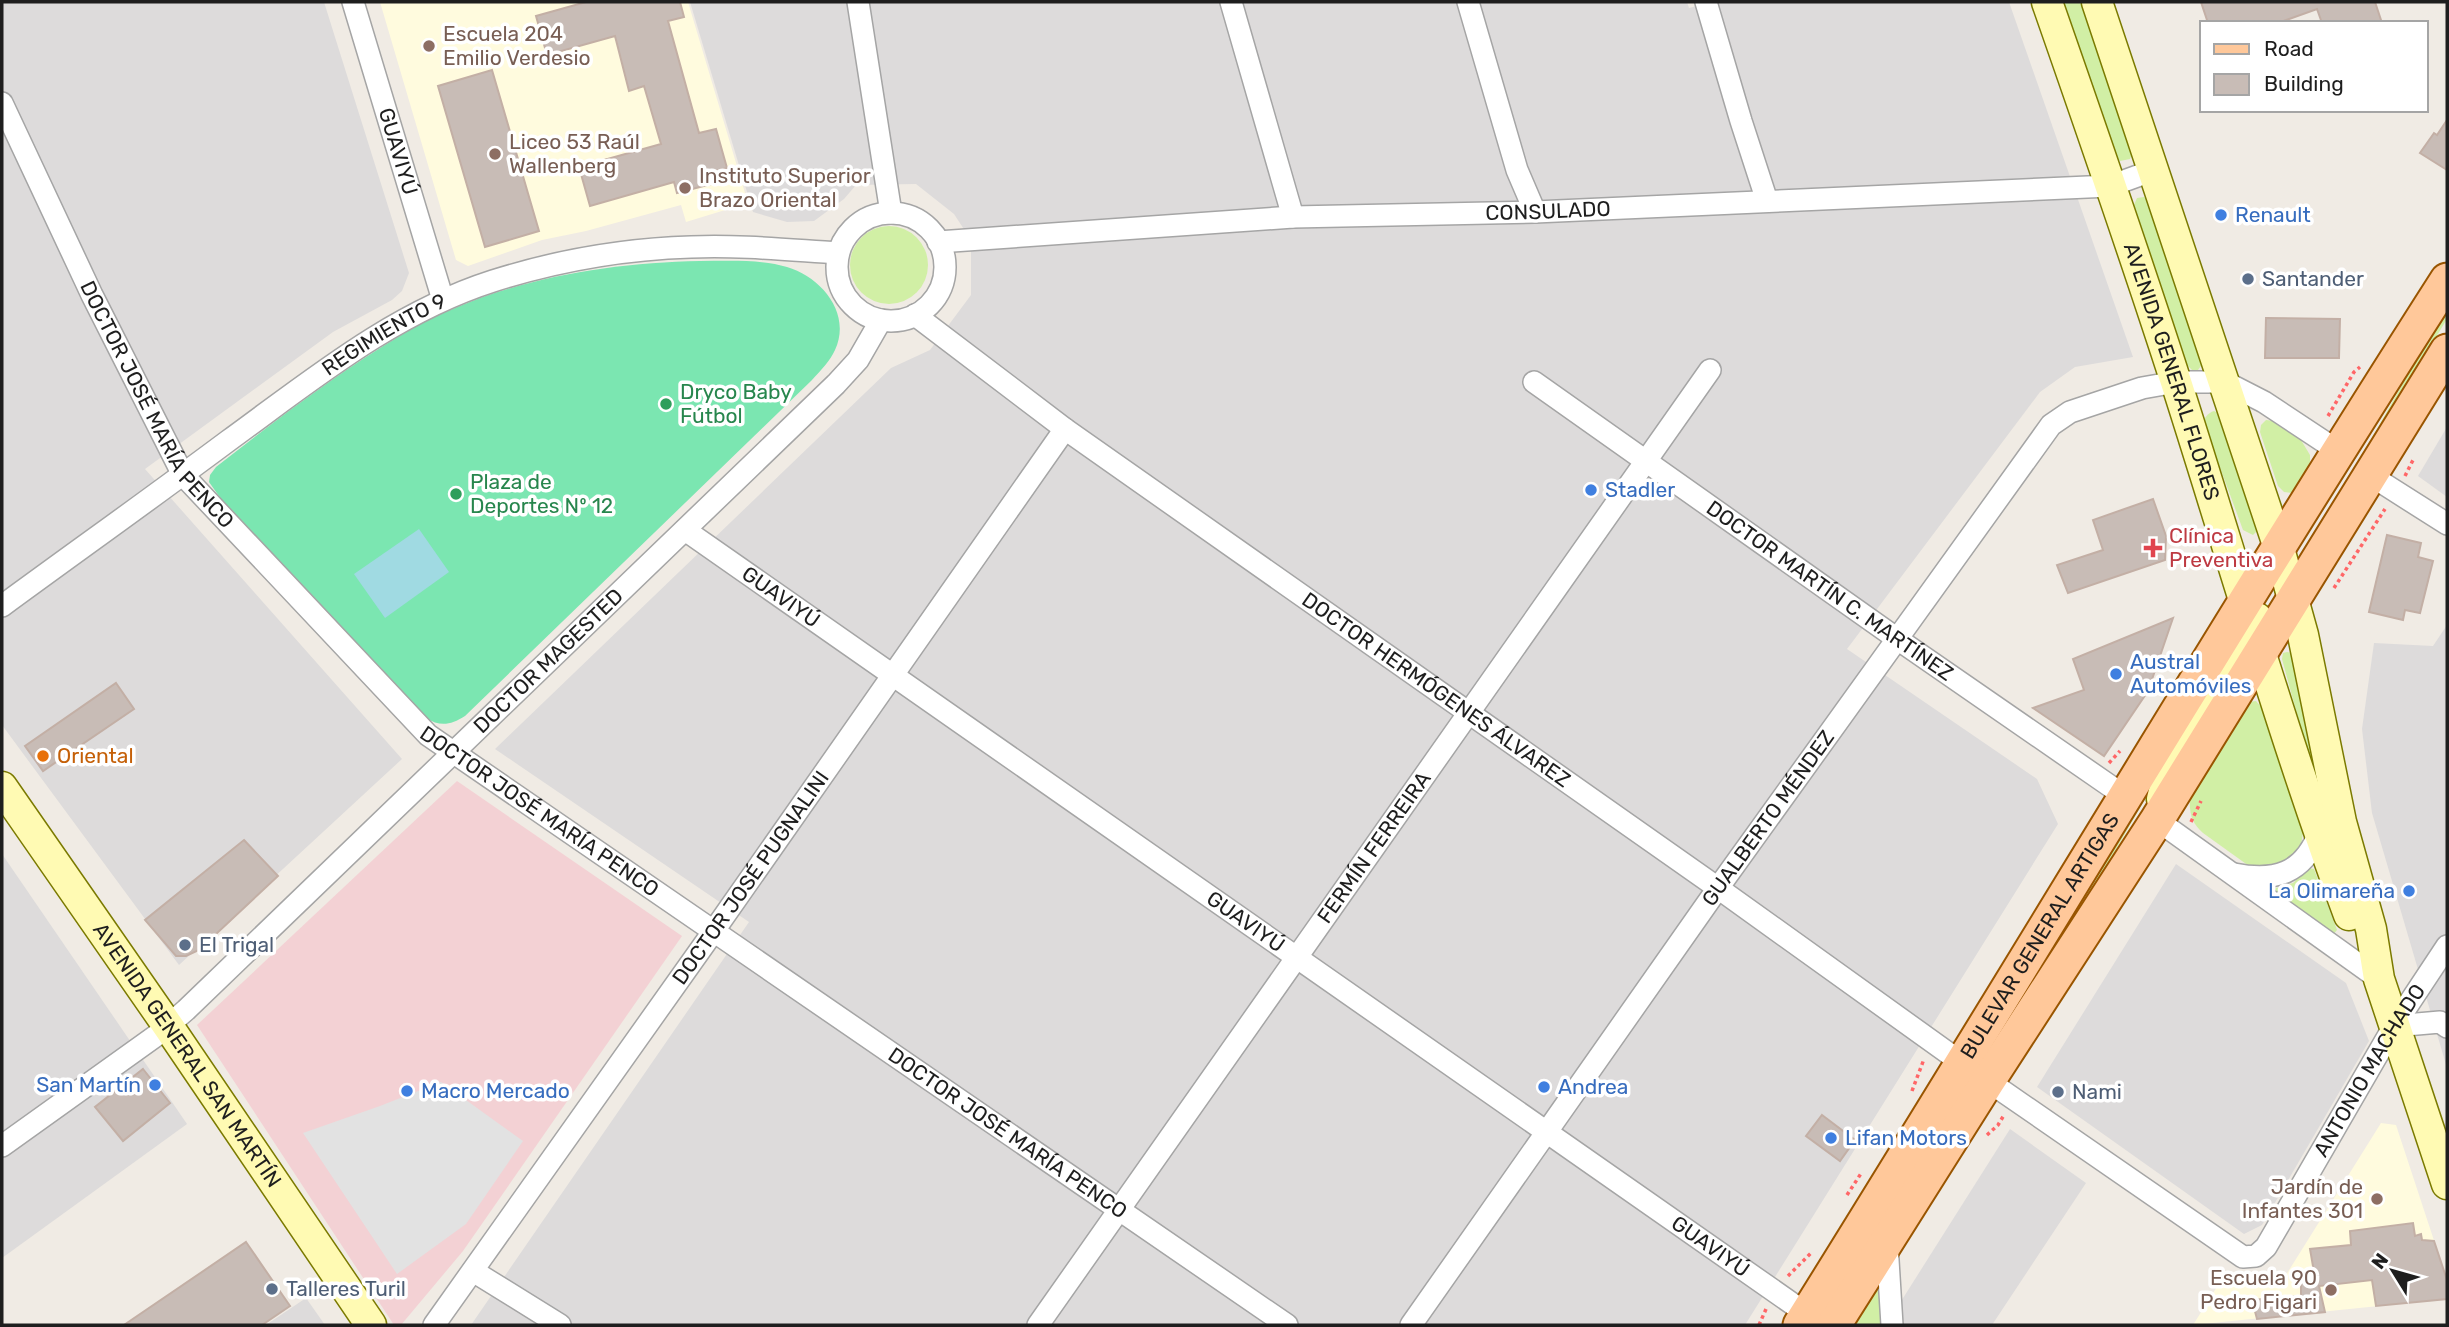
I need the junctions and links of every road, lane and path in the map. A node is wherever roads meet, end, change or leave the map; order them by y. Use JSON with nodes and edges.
{"nodes":[{"id":1,"x":353,"y":2,"type":"edge"},
{"id":2,"x":858,"y":2,"type":"edge"},
{"id":3,"x":1231,"y":2,"type":"edge"},
{"id":4,"x":1468,"y":2,"type":"edge"},
{"id":5,"x":1706,"y":2,"type":"edge"},
{"id":6,"x":2047,"y":2,"type":"edge"},
{"id":7,"x":2096,"y":2,"type":"edge"},
{"id":8,"x":2,"y":103,"type":"edge"},
{"id":9,"x":2154,"y":170,"type":"junction"},
{"id":10,"x":2110,"y":186,"type":"junction"},
{"id":11,"x":1767,"y":201,"type":"junction"},
{"id":12,"x":1535,"y":212,"type":"junction"},
{"id":13,"x":891,"y":213,"type":"junction"},
{"id":14,"x":1293,"y":217,"type":"junction"},
{"id":15,"x":938,"y":242,"type":"junction"},
{"id":16,"x":838,"y":253,"type":"junction"},
{"id":17,"x":2447,"y":280,"type":"edge"},
{"id":18,"x":443,"y":300,"type":"junction"},
{"id":19,"x":915,"y":315,"type":"junction"},
{"id":20,"x":881,"y":320,"type":"junction"},
{"id":21,"x":2447,"y":351,"type":"edge"},
{"id":22,"x":1710,"y":370,"type":"dead end"},
{"id":23,"x":1534,"y":382,"type":"dead end"},
{"id":24,"x":2176,"y":382,"type":"junction"},
{"id":25,"x":2225,"y":382,"type":"junction"},
{"id":26,"x":2359,"y":418,"type":"junction"},
{"id":27,"x":1065,"y":429,"type":"junction"},
{"id":28,"x":2338,"y":451,"type":"junction"},
{"id":29,"x":1646,"y":460,"type":"junction"},
{"id":30,"x":183,"y":475,"type":"junction"},
{"id":31,"x":2370,"y":475,"type":"junction"},
{"id":32,"x":2447,"y":524,"type":"edge"},
{"id":33,"x":685,"y":530,"type":"junction"},
{"id":34,"x":2286,"y":574,"type":"junction"},
{"id":35,"x":2,"y":606,"type":"edge"},
{"id":36,"x":2252,"y":627,"type":"junction"},
{"id":37,"x":1896,"y":638,"type":"junction"},
{"id":38,"x":894,"y":676,"type":"junction"},
{"id":39,"x":1468,"y":713,"type":"junction"},
{"id":40,"x":453,"y":754,"type":"junction"},
{"id":41,"x":2,"y":787,"type":"edge"},
{"id":42,"x":2126,"y":797,"type":"junction"},
{"id":43,"x":2157,"y":820,"type":"junction"},
{"id":44,"x":2319,"y":833,"type":"junction"},
{"id":45,"x":2232,"y":874,"type":"junction"},
{"id":46,"x":1718,"y":888,"type":"junction"},
{"id":47,"x":713,"y":932,"type":"junction"},
{"id":48,"x":2447,"y":946,"type":"edge"},
{"id":49,"x":1297,"y":957,"type":"junction"},
{"id":50,"x":2379,"y":979,"type":"junction"},
{"id":51,"x":168,"y":1026,"type":"junction"},
{"id":52,"x":2394,"y":1026,"type":"junction"},
{"id":53,"x":2447,"y":1027,"type":"edge"},
{"id":54,"x":1975,"y":1072,"type":"junction"},
{"id":55,"x":1546,"y":1132,"type":"junction"},
{"id":56,"x":2,"y":1146,"type":"edge"},
{"id":57,"x":2447,"y":1184,"type":"edge"},
{"id":58,"x":1120,"y":1209,"type":"junction"},
{"id":59,"x":1887,"y":1242,"type":"junction"},
{"id":60,"x":2243,"y":1256,"type":"joint"},
{"id":61,"x":473,"y":1271,"type":"junction"},
{"id":62,"x":1814,"y":1322,"type":"edge"},
{"id":63,"x":371,"y":1325,"type":"edge"},
{"id":64,"x":434,"y":1325,"type":"edge"},
{"id":65,"x":561,"y":1325,"type":"edge"},
{"id":66,"x":1038,"y":1325,"type":"edge"},
{"id":67,"x":1287,"y":1325,"type":"edge"},
{"id":68,"x":1411,"y":1325,"type":"edge"},
{"id":69,"x":1892,"y":1325,"type":"edge"}],
"edges":[{"from":1,"to":18,"type":"street","name":"GUAVIYÚ"},
{"from":2,"to":13,"type":"street"},
{"from":3,"to":14,"type":"street"},
{"from":4,"to":12,"type":"street"},
{"from":5,"to":11,"type":"street"},
{"from":6,"to":10,"type":"main road","name":"AVENIDA GENERAL FLORES"},
{"from":7,"to":9,"type":"main road","name":"AVENIDA GENERAL FLORES"},
{"from":8,"to":30,"type":"street","name":"DOCTOR JOSÉ MARÍA PENCO"},
{"from":9,"to":10,"type":"street","name":"CONSULADO"},
{"from":9,"to":25,"type":"main road","name":"AVENIDA GENERAL FLORES"},
{"from":10,"to":11,"type":"street","name":"CONSULADO"},
{"from":10,"to":24,"type":"main road","name":"AVENIDA GENERAL FLORES"},
{"from":11,"to":12,"type":"street","name":"CONSULADO"},
{"from":12,"to":14,"type":"street","name":"CONSULADO"},
{"from":13,"to":15,"type":"street"},
{"from":13,"to":16,"type":"street"},
{"from":14,"to":15,"type":"street","name":"CONSULADO"},
{"from":15,"to":19,"type":"street"},
{"from":16,"to":18,"type":"street","name":"REGIMIENTO 9"},
{"from":16,"to":20,"type":"street"},
{"from":17,"to":26,"type":"main road","name":"BULEVAR GENERAL ARTIGAS"},
{"from":18,"to":30,"type":"street","name":"REGIMIENTO 9"},
{"from":19,"to":20,"type":"street"},
{"from":19,"to":27,"type":"street","name":"DOCTOR HERMÓGENES ÁLVAREZ"},
{"from":20,"to":33,"type":"street","name":"DOCTOR MAGESTED"},
{"from":21,"to":31,"type":"main road","name":"BULEVAR GENERAL ARTIGAS"},
{"from":22,"to":29,"type":"street","name":"FERMÍN FERREIRA"},
{"from":23,"to":29,"type":"street","name":"DOCTOR MARTÍN C. MARTÍNEZ"},
{"from":24,"to":25,"type":"street","name":"GUALBERTO MÉNDEZ"},
{"from":24,"to":36,"type":"main road","name":"AVENIDA GENERAL FLORES"},
{"from":24,"to":37,"type":"street","name":"GUALBERTO MÉNDEZ"},
{"from":25,"to":28,"type":"street"},
{"from":25,"to":34,"type":"main road","name":"AVENIDA GENERAL FLORES"},
{"from":26,"to":28,"type":"main road","name":"BULEVAR GENERAL ARTIGAS"},
{"from":26,"to":34,"type":"main road","name":"BULEVAR GENERAL ARTIGAS"},
{"from":27,"to":38,"type":"street","name":"DOCTOR JOSÉ PUGNALINI"},
{"from":27,"to":39,"type":"street","name":"DOCTOR HERMÓGENES ÁLVAREZ"},
{"from":28,"to":34,"type":"main road","name":"BULEVAR GENERAL ARTIGAS"},
{"from":29,"to":37,"type":"street","name":"DOCTOR MARTÍN C. MARTÍNEZ"},
{"from":29,"to":39,"type":"street","name":"FERMÍN FERREIRA"},
{"from":30,"to":35,"type":"street","name":"REGIMIENTO 9"},
{"from":30,"to":40,"type":"street","name":"DOCTOR JOSÉ MARÍA PENCO"},
{"from":31,"to":32,"type":"street"},
{"from":31,"to":34,"type":"main road","name":"BULEVAR GENERAL ARTIGAS"},
{"from":33,"to":38,"type":"street","name":"GUAVIYÚ"},
{"from":33,"to":40,"type":"street","name":"DOCTOR MAGESTED"},
{"from":34,"to":36,"type":"main road","name":"BULEVAR GENERAL ARTIGAS"},
{"from":34,"to":36,"type":"main road","name":"BULEVAR GENERAL ARTIGAS"},
{"from":34,"to":50,"type":"main road","name":"AVENIDA GENERAL FLORES"},
{"from":36,"to":42,"type":"main road","name":"BULEVAR GENERAL ARTIGAS"},
{"from":36,"to":43,"type":"main road","name":"BULEVAR GENERAL ARTIGAS"},
{"from":36,"to":44,"type":"main road","name":"AVENIDA GENERAL FLORES"},
{"from":37,"to":42,"type":"street","name":"DOCTOR MARTÍN C. MARTÍNEZ"},
{"from":37,"to":46,"type":"street","name":"GUALBERTO MÉNDEZ"},
{"from":38,"to":47,"type":"street","name":"DOCTOR JOSÉ PUGNALINI"},
{"from":38,"to":49,"type":"street","name":"GUAVIYÚ"},
{"from":39,"to":46,"type":"street","name":"DOCTOR HERMÓGENES ÁLVAREZ"},
{"from":39,"to":49,"type":"street","name":"FERMÍN FERREIRA"},
{"from":40,"to":47,"type":"street","name":"DOCTOR JOSÉ MARÍA PENCO"},
{"from":40,"to":51,"type":"street","name":"DOCTOR MAGESTED"},
{"from":41,"to":51,"type":"main road","name":"AVENIDA GENERAL SAN MARTÍN"},
{"from":42,"to":54,"type":"main road","name":"BULEVAR GENERAL ARTIGAS"},
{"from":43,"to":45,"type":"street"},
{"from":43,"to":54,"type":"main road","name":"BULEVAR GENERAL ARTIGAS"},
{"from":44,"to":45,"type":"street"},
{"from":44,"to":50,"type":"main road","name":"AVENIDA GENERAL FLORES"},
{"from":45,"to":50,"type":"street"},
{"from":46,"to":54,"type":"street","name":"DOCTOR HERMÓGENES ÁLVAREZ"},
{"from":46,"to":55,"type":"street","name":"GUALBERTO MÉNDEZ"},
{"from":47,"to":58,"type":"street","name":"DOCTOR JOSÉ MARÍA PENCO"},
{"from":47,"to":61,"type":"street","name":"DOCTOR JOSÉ PUGNALINI"},
{"from":48,"to":52,"type":"street","name":"ANTONIO MACHADO"},
{"from":49,"to":55,"type":"street","name":"GUAVIYÚ"},
{"from":49,"to":58,"type":"street","name":"FERMÍN FERREIRA"},
{"from":50,"to":52,"type":"main road","name":"AVENIDA GENERAL FLORES"},
{"from":51,"to":56,"type":"street","name":"DOCTOR MAGESTED"},
{"from":51,"to":63,"type":"main road","name":"AVENIDA GENERAL SAN MARTÍN"},
{"from":52,"to":53,"type":"street"},
{"from":52,"to":57,"type":"main road","name":"AVENIDA GENERAL FLORES"},
{"from":52,"to":60,"type":"street","name":"ANTONIO MACHADO"},
{"from":54,"to":59,"type":"main road","name":"BULEVAR GENERAL ARTIGAS"},
{"from":54,"to":60,"type":"street","name":"DOCTOR HERMÓGENES ÁLVAREZ"},
{"from":54,"to":62,"type":"main road","name":"BULEVAR GENERAL ARTIGAS"},
{"from":55,"to":62,"type":"street","name":"GUAVIYÚ"},
{"from":55,"to":68,"type":"street","name":"GUALBERTO MÉNDEZ"},
{"from":58,"to":66,"type":"street","name":"FERMÍN FERREIRA"},
{"from":58,"to":67,"type":"street","name":"DOCTOR JOSÉ MARÍA PENCO"},
{"from":59,"to":62,"type":"main road","name":"BULEVAR GENERAL ARTIGAS"},
{"from":59,"to":69,"type":"street"},
{"from":61,"to":64,"type":"street","name":"DOCTOR JOSÉ PUGNALINI"},
{"from":61,"to":65,"type":"street"}]}
